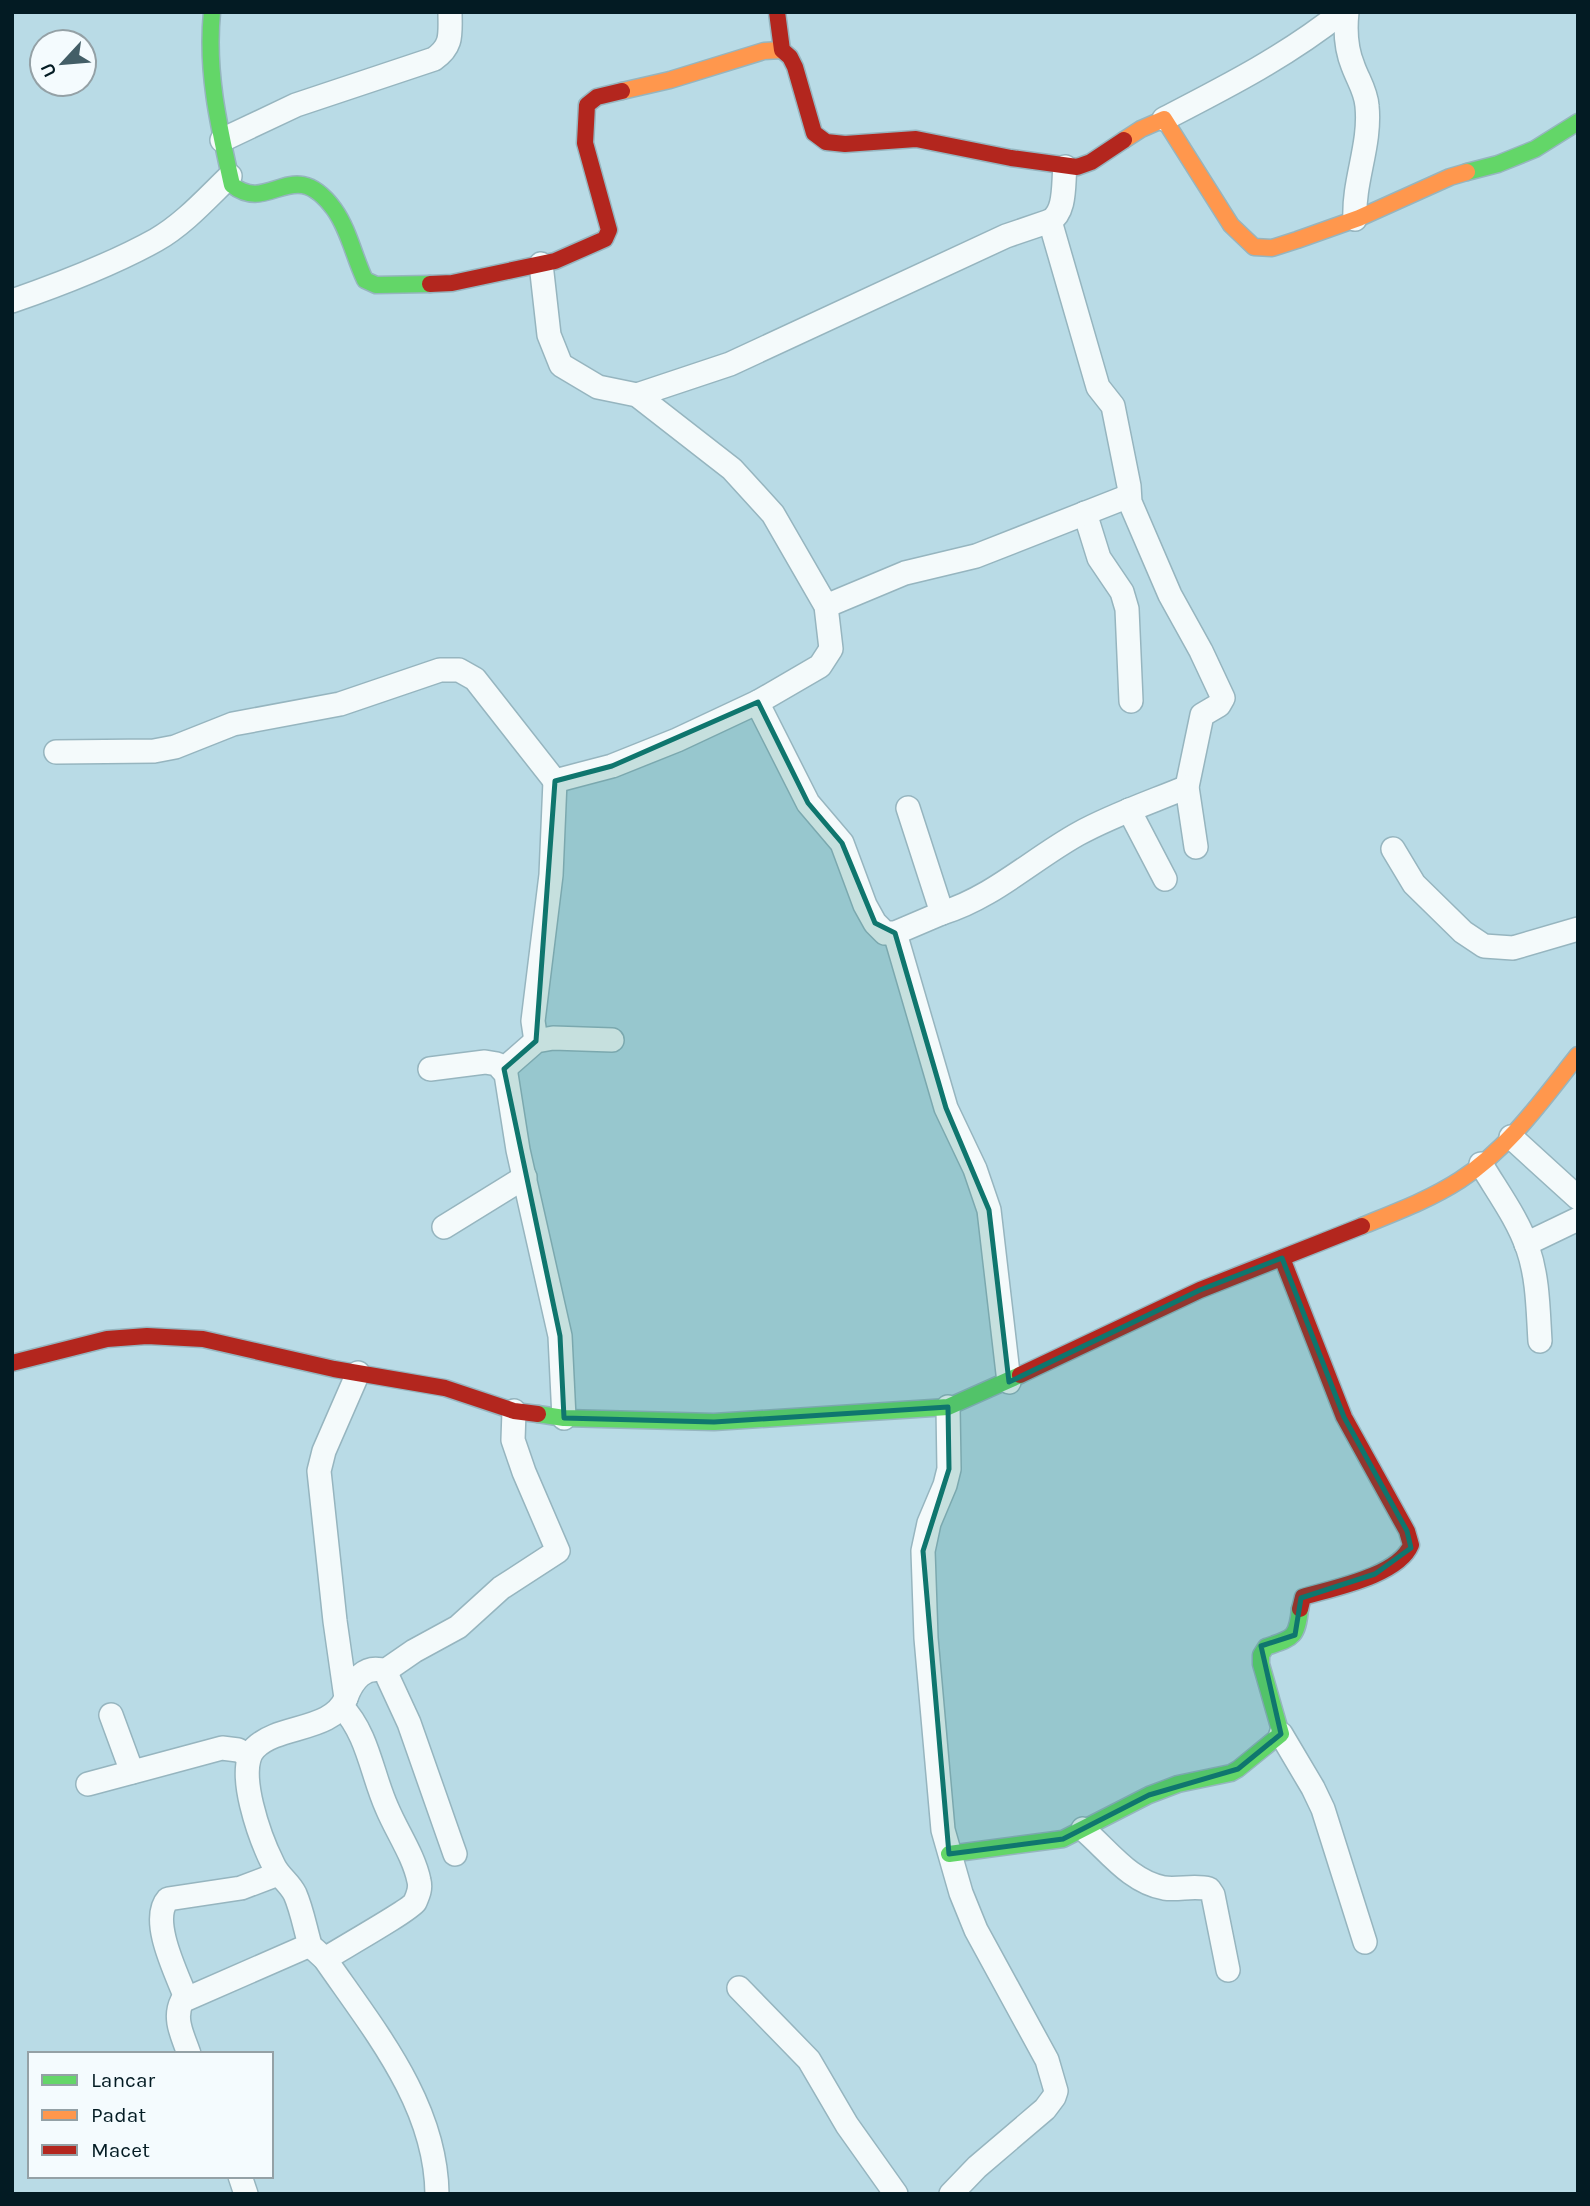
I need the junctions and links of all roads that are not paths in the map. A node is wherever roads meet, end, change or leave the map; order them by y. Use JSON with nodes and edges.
{"nodes":[{"id":1,"x":212,"y":12,"type":"edge"},
{"id":2,"x":450,"y":12,"type":"edge"},
{"id":3,"x":778,"y":12,"type":"edge"},
{"id":4,"x":1344,"y":12,"type":"edge"},
{"id":5,"x":782,"y":50,"type":"junction"},
{"id":6,"x":1164,"y":120,"type":"junction"},
{"id":7,"x":1578,"y":122,"type":"edge"},
{"id":8,"x":222,"y":140,"type":"junction"},
{"id":9,"x":1065,"y":167,"type":"junction"},
{"id":10,"x":230,"y":176,"type":"junction"},
{"id":11,"x":1355,"y":219,"type":"junction"},
{"id":12,"x":1050,"y":221,"type":"junction"},
{"id":13,"x":541,"y":264,"type":"junction"},
{"id":14,"x":12,"y":301,"type":"edge"},
{"id":15,"x":637,"y":395,"type":"junction"},
{"id":16,"x":1129,"y":496,"type":"junction"},
{"id":17,"x":1085,"y":513,"type":"junction"},
{"id":18,"x":826,"y":606,"type":"junction"},
{"id":19,"x":1131,"y":701,"type":"dead end"},
{"id":20,"x":758,"y":702,"type":"junction"},
{"id":21,"x":56,"y":752,"type":"dead end"},
{"id":22,"x":555,"y":781,"type":"junction"},
{"id":23,"x":1188,"y":787,"type":"junction"},
{"id":24,"x":908,"y":808,"type":"dead end"},
{"id":25,"x":1129,"y":810,"type":"junction"},
{"id":26,"x":1196,"y":847,"type":"dead end"},
{"id":27,"x":1393,"y":849,"type":"dead end"},
{"id":28,"x":1165,"y":879,"type":"dead end"},
{"id":29,"x":942,"y":913,"type":"junction"},
{"id":30,"x":1578,"y":929,"type":"edge"},
{"id":31,"x":895,"y":933,"type":"junction"},
{"id":32,"x":611,"y":1040,"type":"dead end"},
{"id":33,"x":536,"y":1041,"type":"junction"},
{"id":34,"x":1578,"y":1055,"type":"edge"},
{"id":35,"x":430,"y":1069,"type":"dead end"},
{"id":36,"x":504,"y":1069,"type":"junction"},
{"id":37,"x":1511,"y":1136,"type":"junction"},
{"id":38,"x":1481,"y":1164,"type":"junction"},
{"id":39,"x":525,"y":1177,"type":"junction"},
{"id":40,"x":1578,"y":1198,"type":"edge"},
{"id":41,"x":1578,"y":1219,"type":"edge"},
{"id":42,"x":444,"y":1227,"type":"dead end"},
{"id":43,"x":1526,"y":1244,"type":"junction"},
{"id":44,"x":1282,"y":1258,"type":"junction"},
{"id":45,"x":1540,"y":1340,"type":"dead end"},
{"id":46,"x":12,"y":1363,"type":"edge"},
{"id":47,"x":358,"y":1373,"type":"junction"},
{"id":48,"x":1009,"y":1382,"type":"junction"},
{"id":49,"x":948,"y":1408,"type":"junction"},
{"id":50,"x":514,"y":1411,"type":"junction"},
{"id":51,"x":564,"y":1418,"type":"junction"},
{"id":52,"x":385,"y":1671,"type":"junction"},
{"id":53,"x":344,"y":1702,"type":"junction"},
{"id":54,"x":111,"y":1715,"type":"dead end"},
{"id":55,"x":1281,"y":1734,"type":"junction"},
{"id":56,"x":248,"y":1755,"type":"junction"},
{"id":57,"x":132,"y":1772,"type":"junction"},
{"id":58,"x":88,"y":1784,"type":"dead end"},
{"id":59,"x":1083,"y":1829,"type":"junction"},
{"id":60,"x":455,"y":1854,"type":"dead end"},
{"id":61,"x":949,"y":1854,"type":"junction"},
{"id":62,"x":278,"y":1874,"type":"junction"},
{"id":63,"x":1365,"y":1942,"type":"dead end"},
{"id":64,"x":318,"y":1952,"type":"junction"},
{"id":65,"x":1227,"y":1970,"type":"dead end"},
{"id":66,"x":739,"y":1988,"type":"dead end"},
{"id":67,"x":186,"y":1998,"type":"junction"},
{"id":68,"x":188,"y":2052,"type":"edge"},
{"id":69,"x":437,"y":2194,"type":"edge"},
{"id":70,"x":896,"y":2194,"type":"edge"},
{"id":71,"x":951,"y":2194,"type":"edge"}],
"edges":[{"from":1,"to":8,"type":"street"},
{"from":2,"to":8,"type":"street"},
{"from":3,"to":5,"type":"street"},
{"from":4,"to":6,"type":"street"},
{"from":4,"to":11,"type":"street"},
{"from":5,"to":9,"type":"street"},
{"from":5,"to":13,"type":"street"},
{"from":6,"to":9,"type":"street"},
{"from":6,"to":11,"type":"street"},
{"from":7,"to":11,"type":"street"},
{"from":8,"to":10,"type":"street"},
{"from":9,"to":12,"type":"street"},
{"from":10,"to":13,"type":"street"},
{"from":10,"to":14,"type":"street"},
{"from":12,"to":15,"type":"street"},
{"from":12,"to":16,"type":"street"},
{"from":13,"to":15,"type":"street"},
{"from":15,"to":18,"type":"street"},
{"from":16,"to":17,"type":"street"},
{"from":16,"to":23,"type":"street"},
{"from":17,"to":18,"type":"street"},
{"from":17,"to":19,"type":"street"},
{"from":18,"to":20,"type":"street"},
{"from":20,"to":22,"type":"street"},
{"from":20,"to":31,"type":"street"},
{"from":21,"to":22,"type":"street"},
{"from":22,"to":33,"type":"street"},
{"from":23,"to":25,"type":"street"},
{"from":23,"to":26,"type":"street"},
{"from":24,"to":29,"type":"street"},
{"from":25,"to":28,"type":"street"},
{"from":25,"to":29,"type":"street"},
{"from":27,"to":30,"type":"street"},
{"from":29,"to":31,"type":"street"},
{"from":31,"to":48,"type":"street"},
{"from":32,"to":33,"type":"street"},
{"from":33,"to":36,"type":"street"},
{"from":34,"to":37,"type":"street"},
{"from":35,"to":36,"type":"street"},
{"from":36,"to":39,"type":"street"},
{"from":37,"to":38,"type":"street"},
{"from":37,"to":40,"type":"street"},
{"from":38,"to":43,"type":"street"},
{"from":38,"to":44,"type":"street"},
{"from":39,"to":42,"type":"street"},
{"from":39,"to":51,"type":"street"},
{"from":41,"to":43,"type":"street"},
{"from":43,"to":45,"type":"street"},
{"from":44,"to":48,"type":"street"},
{"from":44,"to":55,"type":"street"},
{"from":46,"to":47,"type":"street"},
{"from":47,"to":50,"type":"street"},
{"from":47,"to":53,"type":"street"},
{"from":48,"to":49,"type":"street"},
{"from":49,"to":51,"type":"street"},
{"from":49,"to":61,"type":"street"},
{"from":50,"to":51,"type":"street"},
{"from":50,"to":52,"type":"street"},
{"from":52,"to":53,"type":"street"},
{"from":52,"to":60,"type":"street"},
{"from":53,"to":56,"type":"street"},
{"from":53,"to":64,"type":"street"},
{"from":54,"to":57,"type":"street"},
{"from":55,"to":59,"type":"street"},
{"from":55,"to":63,"type":"street"},
{"from":56,"to":57,"type":"street"},
{"from":56,"to":62,"type":"street"},
{"from":57,"to":58,"type":"street"},
{"from":59,"to":61,"type":"street"},
{"from":59,"to":65,"type":"street"},
{"from":61,"to":71,"type":"street"},
{"from":62,"to":64,"type":"street"},
{"from":62,"to":67,"type":"street"},
{"from":64,"to":67,"type":"street"},
{"from":64,"to":69,"type":"street"},
{"from":66,"to":70,"type":"street"},
{"from":67,"to":68,"type":"street"}]}
